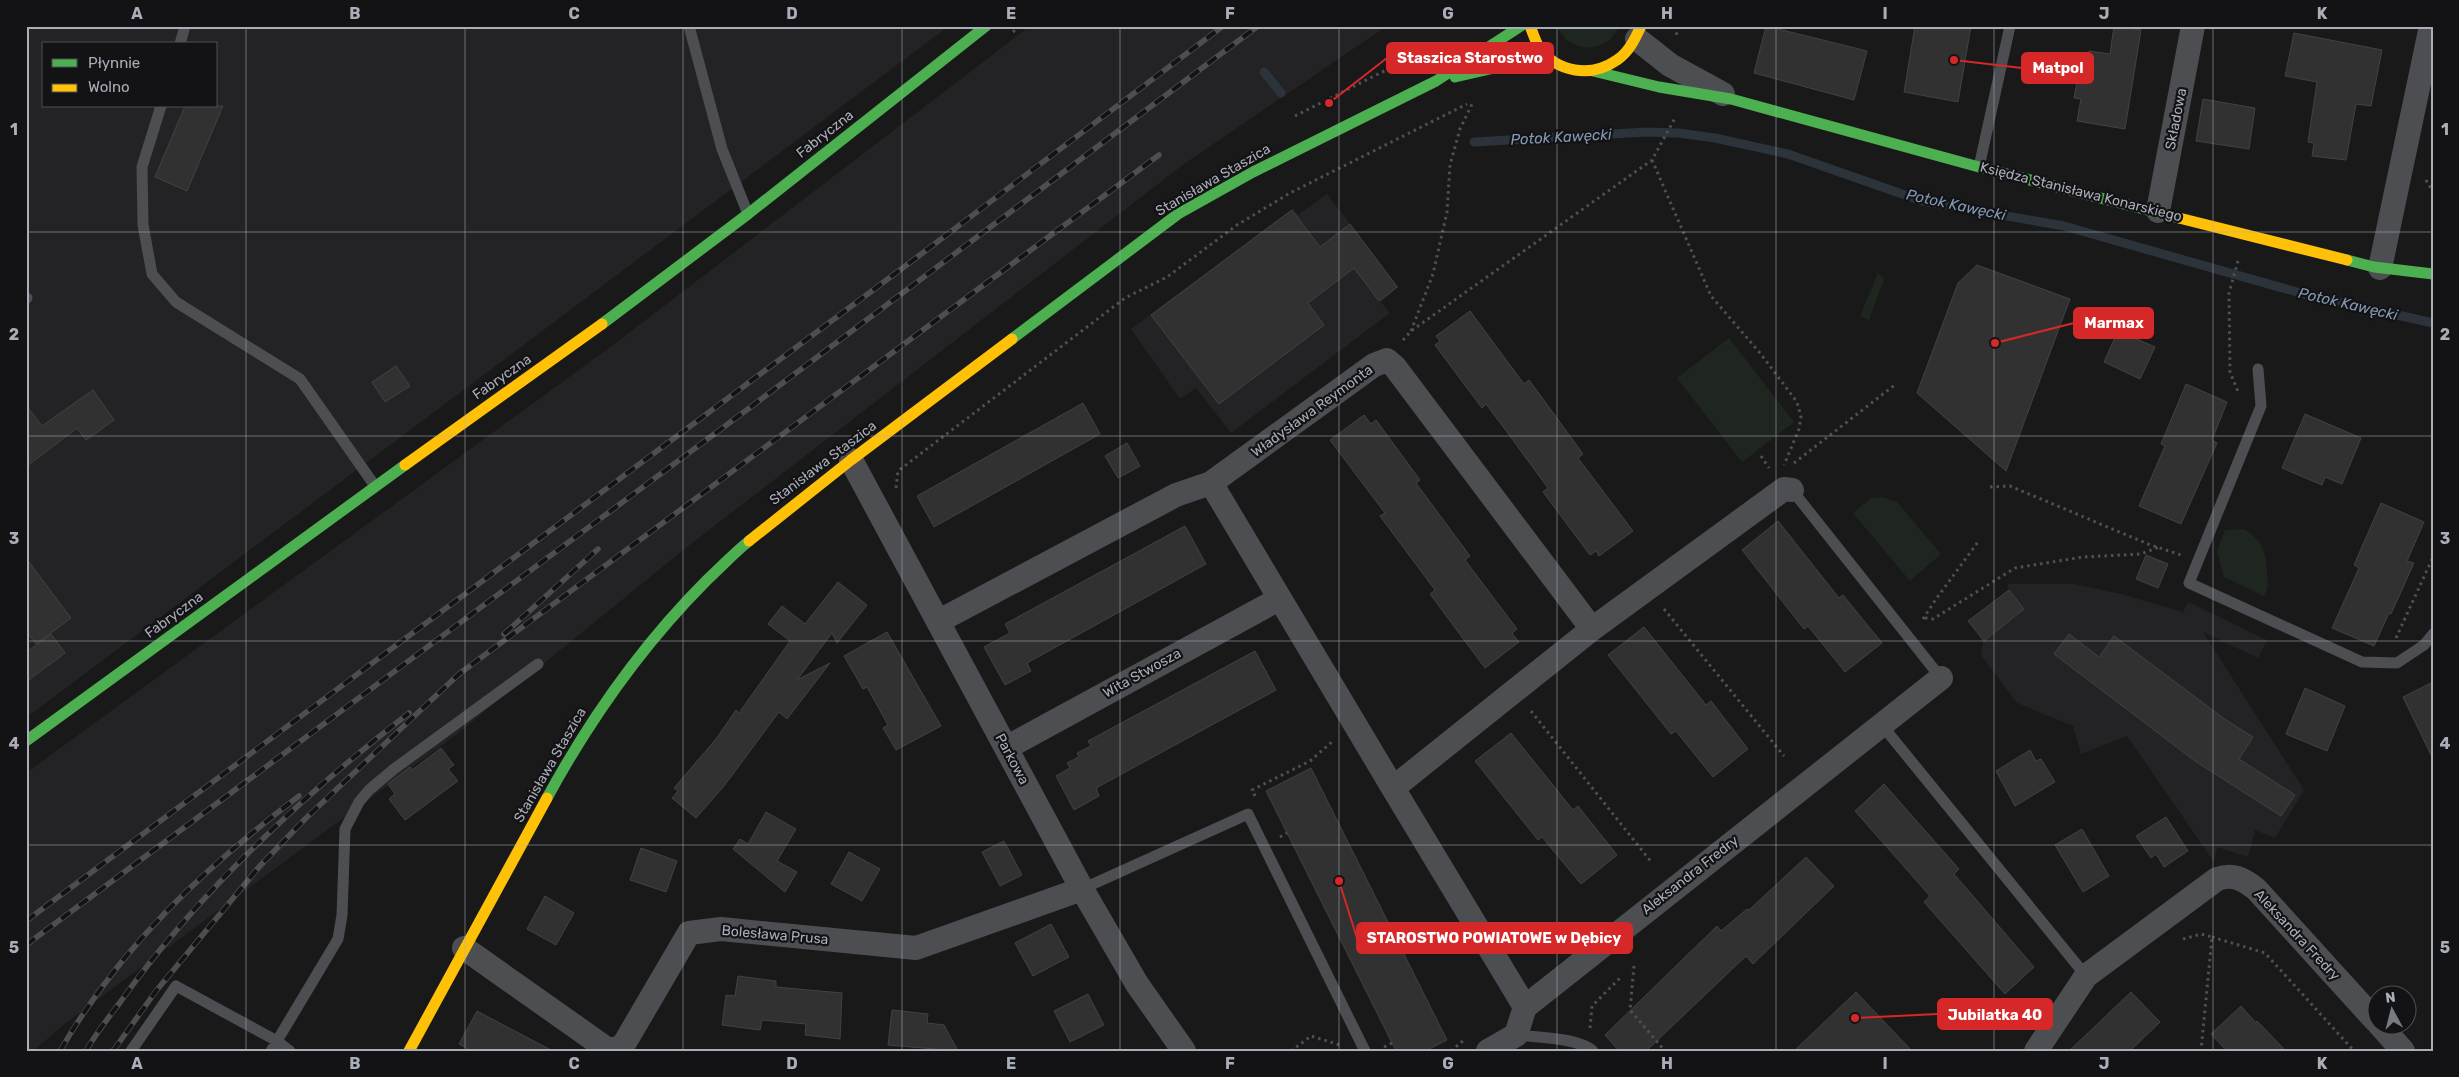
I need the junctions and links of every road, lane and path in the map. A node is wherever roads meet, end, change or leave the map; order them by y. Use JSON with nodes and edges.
{"nodes":[{"id":1,"x":185,"y":26,"type":"edge"},
{"id":2,"x":689,"y":26,"type":"edge"},
{"id":3,"x":986,"y":26,"type":"edge"},
{"id":4,"x":1520,"y":26,"type":"edge"},
{"id":5,"x":1530,"y":26,"type":"edge"},
{"id":6,"x":2010,"y":26,"type":"edge"},
{"id":7,"x":2194,"y":26,"type":"edge"},
{"id":8,"x":2432,"y":26,"type":"edge"},
{"id":9,"x":1639,"y":33,"type":"edge"},
{"id":10,"x":181,"y":42,"type":"edge"},
{"id":11,"x":1546,"y":56,"type":"junction"},
{"id":12,"x":1593,"y":72,"type":"junction"},
{"id":13,"x":1436,"y":81,"type":"junction"},
{"id":14,"x":1481,"y":98,"type":"dead end"},
{"id":15,"x":1731,"y":99,"type":"junction"},
{"id":16,"x":1473,"y":102,"type":"junction"},
{"id":17,"x":159,"y":108,"type":"edge"},
{"id":18,"x":1674,"y":121,"type":"dead end"},
{"id":19,"x":1652,"y":160,"type":"junction"},
{"id":20,"x":1979,"y":167,"type":"junction"},
{"id":21,"x":2158,"y":211,"type":"junction"},
{"id":22,"x":748,"y":214,"type":"junction"},
{"id":23,"x":2240,"y":255,"type":"dead end"},
{"id":24,"x":2380,"y":268,"type":"junction"},
{"id":25,"x":2433,"y":274,"type":"edge"},
{"id":26,"x":1411,"y":331,"type":"junction"},
{"id":27,"x":1387,"y":360,"type":"junction"},
{"id":28,"x":2258,"y":369,"type":"dead end"},
{"id":29,"x":1896,"y":384,"type":"dead end"},
{"id":30,"x":2242,"y":403,"type":"dead end"},
{"id":31,"x":851,"y":460,"type":"junction"},
{"id":32,"x":1211,"y":483,"type":"junction"},
{"id":33,"x":375,"y":486,"type":"junction"},
{"id":34,"x":1990,"y":487,"type":"dead end"},
{"id":35,"x":1792,"y":490,"type":"joint"},
{"id":36,"x":878,"y":509,"type":"junction"},
{"id":37,"x":1978,"y":542,"type":"dead end"},
{"id":38,"x":2159,"y":547,"type":"junction"},
{"id":39,"x":2433,"y":557,"type":"edge"},
{"id":40,"x":2198,"y":561,"type":"junction"},
{"id":41,"x":1648,"y":589,"type":"junction"},
{"id":42,"x":1279,"y":599,"type":"junction"},
{"id":43,"x":1925,"y":618,"type":"junction"},
{"id":44,"x":939,"y":621,"type":"junction"},
{"id":45,"x":1592,"y":628,"type":"junction"},
{"id":46,"x":1905,"y":633,"type":"junction"},
{"id":47,"x":2433,"y":634,"type":"edge"},
{"id":48,"x":2385,"y":662,"type":"junction"},
{"id":49,"x":538,"y":664,"type":"dead end"},
{"id":50,"x":1941,"y":678,"type":"joint"},
{"id":51,"x":1516,"y":691,"type":"junction"},
{"id":52,"x":1881,"y":724,"type":"junction"},
{"id":53,"x":1357,"y":728,"type":"junction"},
{"id":54,"x":26,"y":741,"type":"edge"},
{"id":55,"x":1006,"y":748,"type":"junction"},
{"id":56,"x":1784,"y":756,"type":"dead end"},
{"id":57,"x":1393,"y":788,"type":"junction"},
{"id":58,"x":1256,"y":798,"type":"dead end"},
{"id":59,"x":1652,"y":863,"type":"dead end"},
{"id":60,"x":1082,"y":889,"type":"junction"},
{"id":61,"x":2212,"y":937,"type":"junction"},
{"id":62,"x":2175,"y":941,"type":"dead end"},
{"id":63,"x":464,"y":948,"type":"junction"},
{"id":64,"x":1634,"y":966,"type":"dead end"},
{"id":65,"x":2086,"y":976,"type":"junction"},
{"id":66,"x":1620,"y":978,"type":"dead end"},
{"id":67,"x":1525,"y":1007,"type":"junction"},
{"id":68,"x":2366,"y":1010,"type":"edge"},
{"id":69,"x":2388,"y":1034,"type":"edge"},
{"id":70,"x":1516,"y":1035,"type":"junction"},
{"id":71,"x":1469,"y":1037,"type":"dead end"},
{"id":72,"x":1392,"y":1043,"type":"dead end"},
{"id":73,"x":274,"y":1046,"type":"edge"},
{"id":74,"x":1349,"y":1048,"type":"dead end"},
{"id":75,"x":1382,"y":1048,"type":"dead end"},
{"id":76,"x":1591,"y":1049,"type":"edge"},
{"id":77,"x":131,"y":1051,"type":"edge"},
{"id":78,"x":290,"y":1051,"type":"edge"},
{"id":79,"x":408,"y":1051,"type":"edge"},
{"id":80,"x":1184,"y":1051,"type":"edge"},
{"id":81,"x":1291,"y":1051,"type":"edge"},
{"id":82,"x":1365,"y":1051,"type":"edge"},
{"id":83,"x":1451,"y":1051,"type":"edge"},
{"id":84,"x":1488,"y":1051,"type":"edge"},
{"id":85,"x":1665,"y":1051,"type":"edge"},
{"id":86,"x":2036,"y":1051,"type":"edge"},
{"id":87,"x":2201,"y":1051,"type":"edge"},
{"id":88,"x":2354,"y":1051,"type":"edge"},
{"id":89,"x":2403,"y":1051,"type":"edge"}],
"edges":[{"from":1,"to":10,"type":"lane"},
{"from":2,"to":22,"type":"lane"},
{"from":3,"to":22,"type":"street","name":"Fabryczna"},
{"from":4,"to":13,"type":"street","name":"Stanisława Staszica"},
{"from":5,"to":11,"type":"street"},
{"from":6,"to":20,"type":"lane"},
{"from":7,"to":21,"type":"street","name":"Składowa"},
{"from":8,"to":24,"type":"street"},
{"from":9,"to":12,"type":"street"},
{"from":9,"to":15,"type":"street","name":"Księdza Stanisława Konarskiego"},
{"from":11,"to":12,"type":"street","name":"Księdza Stanisława Konarskiego"},
{"from":11,"to":13,"type":"street","name":"Stanisława Staszica"},
{"from":12,"to":15,"type":"street","name":"Księdza Stanisława Konarskiego"},
{"from":13,"to":31,"type":"street","name":"Stanisława Staszica"},
{"from":14,"to":16,"type":"path"},
{"from":15,"to":20,"type":"street","name":"Księdza Stanisława Konarskiego"},
{"from":16,"to":26,"type":"path"},
{"from":16,"to":36,"type":"path"},
{"from":17,"to":33,"type":"lane"},
{"from":18,"to":19,"type":"path"},
{"from":19,"to":26,"type":"path"},
{"from":19,"to":29,"type":"path"},
{"from":20,"to":21,"type":"street","name":"Księdza Stanisława Konarskiego"},
{"from":21,"to":24,"type":"street","name":"Księdza Stanisława Konarskiego"},
{"from":22,"to":33,"type":"street","name":"Fabryczna"},
{"from":23,"to":30,"type":"path"},
{"from":24,"to":25,"type":"street","name":"Księdza Stanisława Konarskiego"},
{"from":26,"to":27,"type":"path"},
{"from":27,"to":32,"type":"street","name":"Władysława Reymonta"},
{"from":27,"to":45,"type":"street","name":"Władysława Reymonta"},
{"from":28,"to":40,"type":"lane"},
{"from":31,"to":36,"type":"street","name":"Parkowa"},
{"from":31,"to":63,"type":"street","name":"Stanisława Staszica"},
{"from":32,"to":42,"type":"street"},
{"from":32,"to":44,"type":"street","name":"Władysława Reymonta"},
{"from":33,"to":54,"type":"street","name":"Fabryczna"},
{"from":34,"to":38,"type":"path"},
{"from":35,"to":41,"type":"street"},
{"from":35,"to":46,"type":"lane"},
{"from":36,"to":44,"type":"street","name":"Parkowa"},
{"from":37,"to":43,"type":"path"},
{"from":38,"to":40,"type":"path"},
{"from":38,"to":43,"type":"path"},
{"from":39,"to":48,"type":"path"},
{"from":40,"to":48,"type":"lane"},
{"from":41,"to":45,"type":"street"},
{"from":41,"to":56,"type":"path"},
{"from":42,"to":53,"type":"street"},
{"from":42,"to":55,"type":"street","name":"Wita Stwosza"},
{"from":43,"to":46,"type":"path"},
{"from":44,"to":55,"type":"street","name":"Parkowa"},
{"from":45,"to":51,"type":"street"},
{"from":46,"to":50,"type":"lane"},
{"from":47,"to":48,"type":"lane"},
{"from":49,"to":73,"type":"lane"},
{"from":50,"to":52,"type":"street","name":"Aleksandra Fredry"},
{"from":51,"to":57,"type":"street"},
{"from":51,"to":59,"type":"path"},
{"from":52,"to":65,"type":"lane"},
{"from":52,"to":67,"type":"street","name":"Aleksandra Fredry"},
{"from":53,"to":57,"type":"street"},
{"from":53,"to":58,"type":"path"},
{"from":55,"to":60,"type":"street","name":"Parkowa"},
{"from":57,"to":67,"type":"street"},
{"from":60,"to":63,"type":"street","name":"Bolesława Prusa"},
{"from":60,"to":80,"type":"street","name":"Parkowa"},
{"from":60,"to":82,"type":"lane"},
{"from":61,"to":62,"type":"path"},
{"from":61,"to":87,"type":"path"},
{"from":61,"to":88,"type":"path"},
{"from":63,"to":79,"type":"street","name":"Stanisława Staszica"},
{"from":64,"to":85,"type":"path"},
{"from":65,"to":68,"type":"street","name":"Aleksandra Fredry"},
{"from":65,"to":86,"type":"street","name":"Aleksandra Fredry"},
{"from":66,"to":76,"type":"path"},
{"from":67,"to":70,"type":"street"},
{"from":69,"to":89,"type":"street"},
{"from":70,"to":76,"type":"lane"},
{"from":70,"to":84,"type":"street"},
{"from":71,"to":83,"type":"path"},
{"from":72,"to":75,"type":"path"},
{"from":73,"to":77,"type":"lane"},
{"from":73,"to":78,"type":"lane"},
{"from":74,"to":81,"type":"path"}]}
